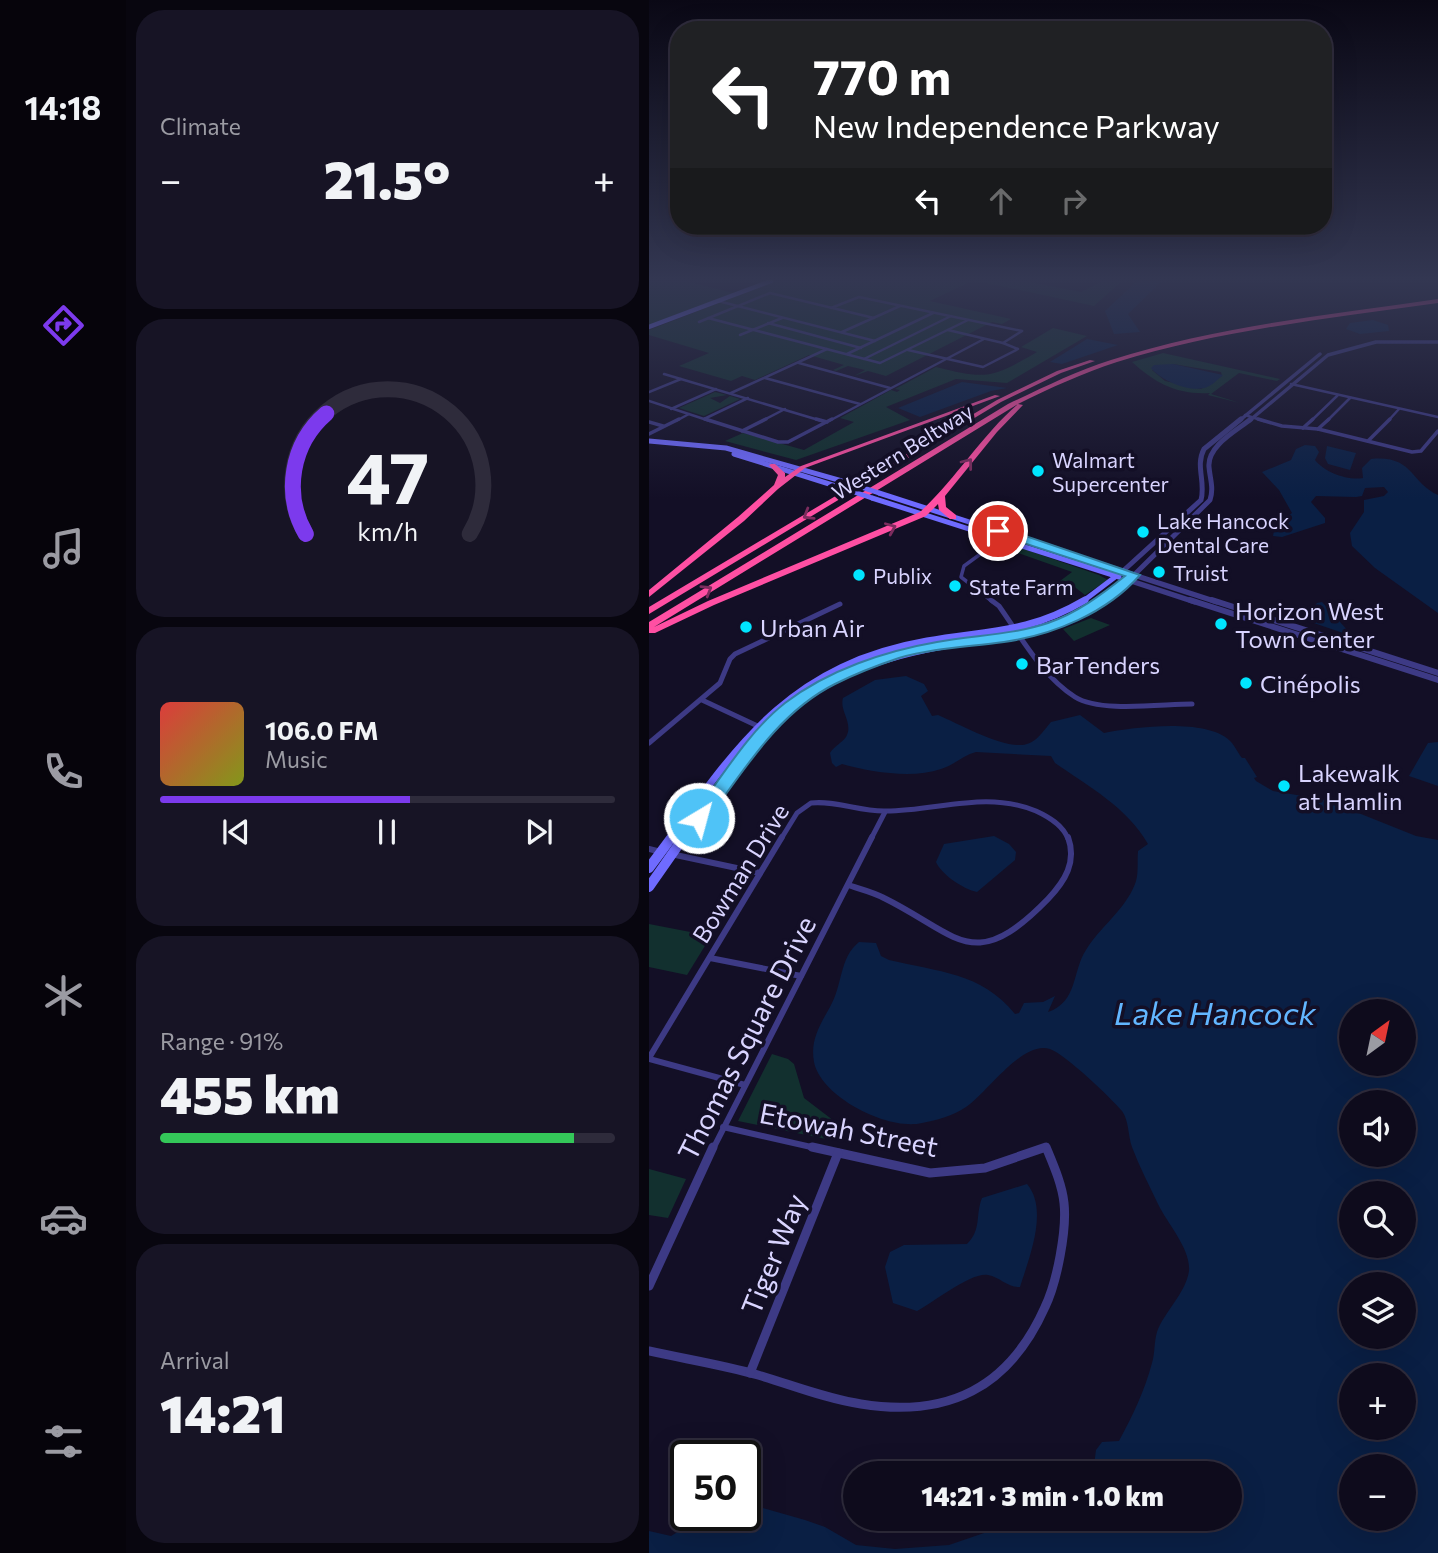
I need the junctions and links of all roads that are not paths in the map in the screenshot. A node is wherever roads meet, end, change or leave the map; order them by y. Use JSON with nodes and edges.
{"nodes":[{"id":1,"x":818,"y":353,"type":"edge"},
{"id":2,"x":875,"y":353,"type":"edge"},
{"id":3,"x":901,"y":353,"type":"edge"},
{"id":4,"x":922,"y":353,"type":"edge"},
{"id":5,"x":956,"y":353,"type":"edge"},
{"id":6,"x":1008,"y":353,"type":"edge"},
{"id":7,"x":1133,"y":353,"type":"edge"},
{"id":8,"x":1323,"y":353,"type":"edge"},
{"id":9,"x":1332,"y":353,"type":"edge"},
{"id":10,"x":846,"y":354,"type":"edge"},
{"id":11,"x":864,"y":359,"type":"junction"},
{"id":12,"x":945,"y":359,"type":"junction"},
{"id":13,"x":798,"y":363,"type":"junction"},
{"id":14,"x":664,"y":373,"type":"dead end"},
{"id":15,"x":1058,"y":377,"type":"junction"},
{"id":16,"x":765,"y":378,"type":"junction"},
{"id":17,"x":681,"y":379,"type":"junction"},
{"id":18,"x":1291,"y":384,"type":"junction"},
{"id":19,"x":890,"y":388,"type":"junction"},
{"id":20,"x":716,"y":389,"type":"junction"},
{"id":21,"x":649,"y":392,"type":"edge"},
{"id":22,"x":731,"y":394,"type":"junction"},
{"id":23,"x":1338,"y":395,"type":"junction"},
{"id":24,"x":748,"y":398,"type":"junction"},
{"id":25,"x":1351,"y":398,"type":"junction"},
{"id":26,"x":649,"y":401,"type":"edge"},
{"id":27,"x":860,"y":404,"type":"junction"},
{"id":28,"x":671,"y":409,"type":"junction"},
{"id":29,"x":1399,"y":409,"type":"junction"},
{"id":30,"x":785,"y":410,"type":"junction"},
{"id":31,"x":689,"y":414,"type":"junction"},
{"id":32,"x":1245,"y":415,"type":"junction"},
{"id":33,"x":1252,"y":417,"type":"junction"},
{"id":34,"x":1438,"y":417,"type":"edge"},
{"id":35,"x":704,"y":419,"type":"junction"},
{"id":36,"x":649,"y":422,"type":"edge"},
{"id":37,"x":827,"y":422,"type":"junction"},
{"id":38,"x":663,"y":426,"type":"junction"},
{"id":39,"x":1303,"y":428,"type":"junction"},
{"id":40,"x":1318,"y":429,"type":"junction"},
{"id":41,"x":742,"y":431,"type":"junction"},
{"id":42,"x":1438,"y":431,"type":"edge"},
{"id":43,"x":649,"y":435,"type":"edge"},
{"id":44,"x":1368,"y":441,"type":"junction"},
{"id":45,"x":649,"y":442,"type":"edge"},
{"id":46,"x":773,"y":465,"type":"junction"},
{"id":47,"x":799,"y":471,"type":"junction"},
{"id":48,"x":775,"y":487,"type":"junction"},
{"id":49,"x":942,"y":497,"type":"junction"},
{"id":50,"x":926,"y":512,"type":"junction"},
{"id":51,"x":1186,"y":514,"type":"junction"},
{"id":52,"x":952,"y":517,"type":"junction"},
{"id":53,"x":1195,"y":517,"type":"junction"},
{"id":54,"x":1001,"y":539,"type":"junction"},
{"id":55,"x":1022,"y":539,"type":"junction"},
{"id":56,"x":1120,"y":574,"type":"junction"},
{"id":57,"x":1131,"y":578,"type":"junction"},
{"id":58,"x":649,"y":594,"type":"edge"},
{"id":59,"x":840,"y":604,"type":"dead end"},
{"id":60,"x":649,"y":611,"type":"edge"},
{"id":61,"x":649,"y":626,"type":"edge"},
{"id":62,"x":1018,"y":632,"type":"junction"},
{"id":63,"x":649,"y":633,"type":"edge"},
{"id":64,"x":1438,"y":673,"type":"edge"},
{"id":65,"x":1438,"y":680,"type":"edge"},
{"id":66,"x":702,"y":700,"type":"junction"},
{"id":67,"x":1192,"y":704,"type":"dead end"},
{"id":68,"x":755,"y":727,"type":"junction"},
{"id":69,"x":766,"y":730,"type":"junction"},
{"id":70,"x":649,"y":743,"type":"edge"},
{"id":71,"x":885,"y":812,"type":"junction"},
{"id":72,"x":649,"y":849,"type":"edge"},
{"id":73,"x":661,"y":852,"type":"junction"},
{"id":74,"x":673,"y":855,"type":"junction"},
{"id":75,"x":649,"y":868,"type":"edge"},
{"id":76,"x":760,"y":873,"type":"junction"},
{"id":77,"x":848,"y":885,"type":"junction"},
{"id":78,"x":649,"y":887,"type":"edge"},
{"id":79,"x":710,"y":958,"type":"junction"},
{"id":80,"x":801,"y":976,"type":"junction"},
{"id":81,"x":649,"y":1058,"type":"edge"},
{"id":82,"x":745,"y":1084,"type":"junction"},
{"id":83,"x":723,"y":1127,"type":"junction"},
{"id":84,"x":1046,"y":1147,"type":"joint"},
{"id":85,"x":838,"y":1153,"type":"junction"},
{"id":86,"x":649,"y":1286,"type":"edge"},
{"id":87,"x":649,"y":1351,"type":"edge"},
{"id":88,"x":750,"y":1373,"type":"junction"}],
"edges":[{"from":1,"to":13,"type":"street"},
{"from":2,"to":11,"type":"street"},
{"from":3,"to":11,"type":"street"},
{"from":4,"to":12,"type":"street"},
{"from":5,"to":12,"type":"street"},
{"from":6,"to":12,"type":"street"},
{"from":7,"to":15,"type":"highway","name":"Western Beltway"},
{"from":8,"to":32,"type":"street"},
{"from":9,"to":18,"type":"street"},
{"from":10,"to":11,"type":"street"},
{"from":12,"to":19,"type":"street"},
{"from":13,"to":16,"type":"street"},
{"from":13,"to":19,"type":"street"},
{"from":14,"to":17,"type":"street"},
{"from":15,"to":47,"type":"highway"},
{"from":49,"to":15,"type":"highway","one_way":true},
{"from":15,"to":60,"type":"highway","name":"Western Beltway","one_way":true},
{"from":61,"to":15,"type":"highway","name":"Western Beltway","one_way":true},
{"from":16,"to":22,"type":"street"},
{"from":16,"to":27,"type":"street"},
{"from":17,"to":20,"type":"street"},
{"from":17,"to":21,"type":"street"},
{"from":18,"to":23,"type":"street"},
{"from":18,"to":33,"type":"street"},
{"from":19,"to":27,"type":"street"},
{"from":20,"to":22,"type":"street"},
{"from":20,"to":28,"type":"street"},
{"from":22,"to":24,"type":"street"},
{"from":23,"to":25,"type":"street"},
{"from":23,"to":39,"type":"street"},
{"from":24,"to":30,"type":"street"},
{"from":24,"to":35,"type":"street"},
{"from":25,"to":29,"type":"street"},
{"from":25,"to":40,"type":"street"},
{"from":26,"to":28,"type":"street"},
{"from":27,"to":37,"type":"street"},
{"from":28,"to":31,"type":"street"},
{"from":29,"to":34,"type":"street"},
{"from":29,"to":44,"type":"street"},
{"from":30,"to":37,"type":"street"},
{"from":30,"to":41,"type":"street"},
{"from":31,"to":35,"type":"street"},
{"from":31,"to":38,"type":"street"},
{"from":32,"to":33,"type":"street"},
{"from":32,"to":51,"type":"street"},
{"from":33,"to":39,"type":"street"},
{"from":33,"to":53,"type":"street"},
{"from":35,"to":41,"type":"street"},
{"from":36,"to":38,"type":"street"},
{"from":37,"to":41,"type":"street"},
{"from":38,"to":43,"type":"street"},
{"from":38,"to":45,"type":"street"},
{"from":39,"to":40,"type":"street"},
{"from":40,"to":44,"type":"street"},
{"from":42,"to":44,"type":"street"},
{"from":45,"to":46,"type":"main road"},
{"from":45,"to":47,"type":"main road"},
{"from":46,"to":47,"type":"main road"},
{"from":46,"to":48,"type":"highway"},
{"from":47,"to":48,"type":"highway"},
{"from":47,"to":50,"type":"main road","bridge":true},
{"from":47,"to":50,"type":"main road","bridge":true},
{"from":48,"to":58,"type":"highway"},
{"from":49,"to":50,"type":"highway"},
{"from":49,"to":52,"type":"highway"},
{"from":50,"to":52,"type":"main road"},
{"from":50,"to":54,"type":"main road"},
{"from":63,"to":50,"type":"highway","one_way":true},
{"from":51,"to":53,"type":"street"},
{"from":51,"to":56,"type":"street"},
{"from":52,"to":55,"type":"main road"},
{"from":53,"to":57,"type":"street"},
{"from":54,"to":55,"type":"street"},
{"from":54,"to":56,"type":"main road"},
{"from":54,"to":62,"type":"street"},
{"from":55,"to":56,"type":"main road"},
{"from":56,"to":57,"type":"main road"},
{"from":56,"to":62,"type":"main road"},
{"from":57,"to":62,"type":"main road"},
{"from":57,"to":64,"type":"street"},
{"from":57,"to":65,"type":"street"},
{"from":59,"to":66,"type":"street"},
{"from":62,"to":67,"type":"street"},
{"from":62,"to":68,"type":"main road"},
{"from":62,"to":69,"type":"main road"},
{"from":66,"to":68,"type":"street"},
{"from":66,"to":70,"type":"street"},
{"from":68,"to":69,"type":"street"},
{"from":68,"to":73,"type":"main road"},
{"from":69,"to":74,"type":"main road"},
{"from":71,"to":76,"type":"street","name":"Bowman Drive"},
{"from":71,"to":77,"type":"street","name":"Thomas Square Drive"},
{"from":71,"to":77,"type":"street","name":"Bowman Drive"},
{"from":72,"to":73,"type":"street"},
{"from":73,"to":74,"type":"street"},
{"from":73,"to":75,"type":"main road"},
{"from":74,"to":76,"type":"street"},
{"from":74,"to":78,"type":"main road"},
{"from":76,"to":79,"type":"street","name":"Bowman Drive"},
{"from":77,"to":80,"type":"street","name":"Thomas Square Drive"},
{"from":79,"to":80,"type":"street"},
{"from":79,"to":81,"type":"street","name":"Bowman Drive"},
{"from":80,"to":82,"type":"street","name":"Thomas Square Drive"},
{"from":81,"to":82,"type":"street"},
{"from":82,"to":83,"type":"street","name":"Thomas Square Drive"},
{"from":83,"to":85,"type":"street","name":"Etowah Street"},
{"from":83,"to":86,"type":"street","name":"Thomas Square Drive"},
{"from":84,"to":85,"type":"street","name":"Etowah Street"},
{"from":84,"to":88,"type":"street"},
{"from":85,"to":88,"type":"street","name":"Tiger Way"},
{"from":87,"to":88,"type":"street"}]}
